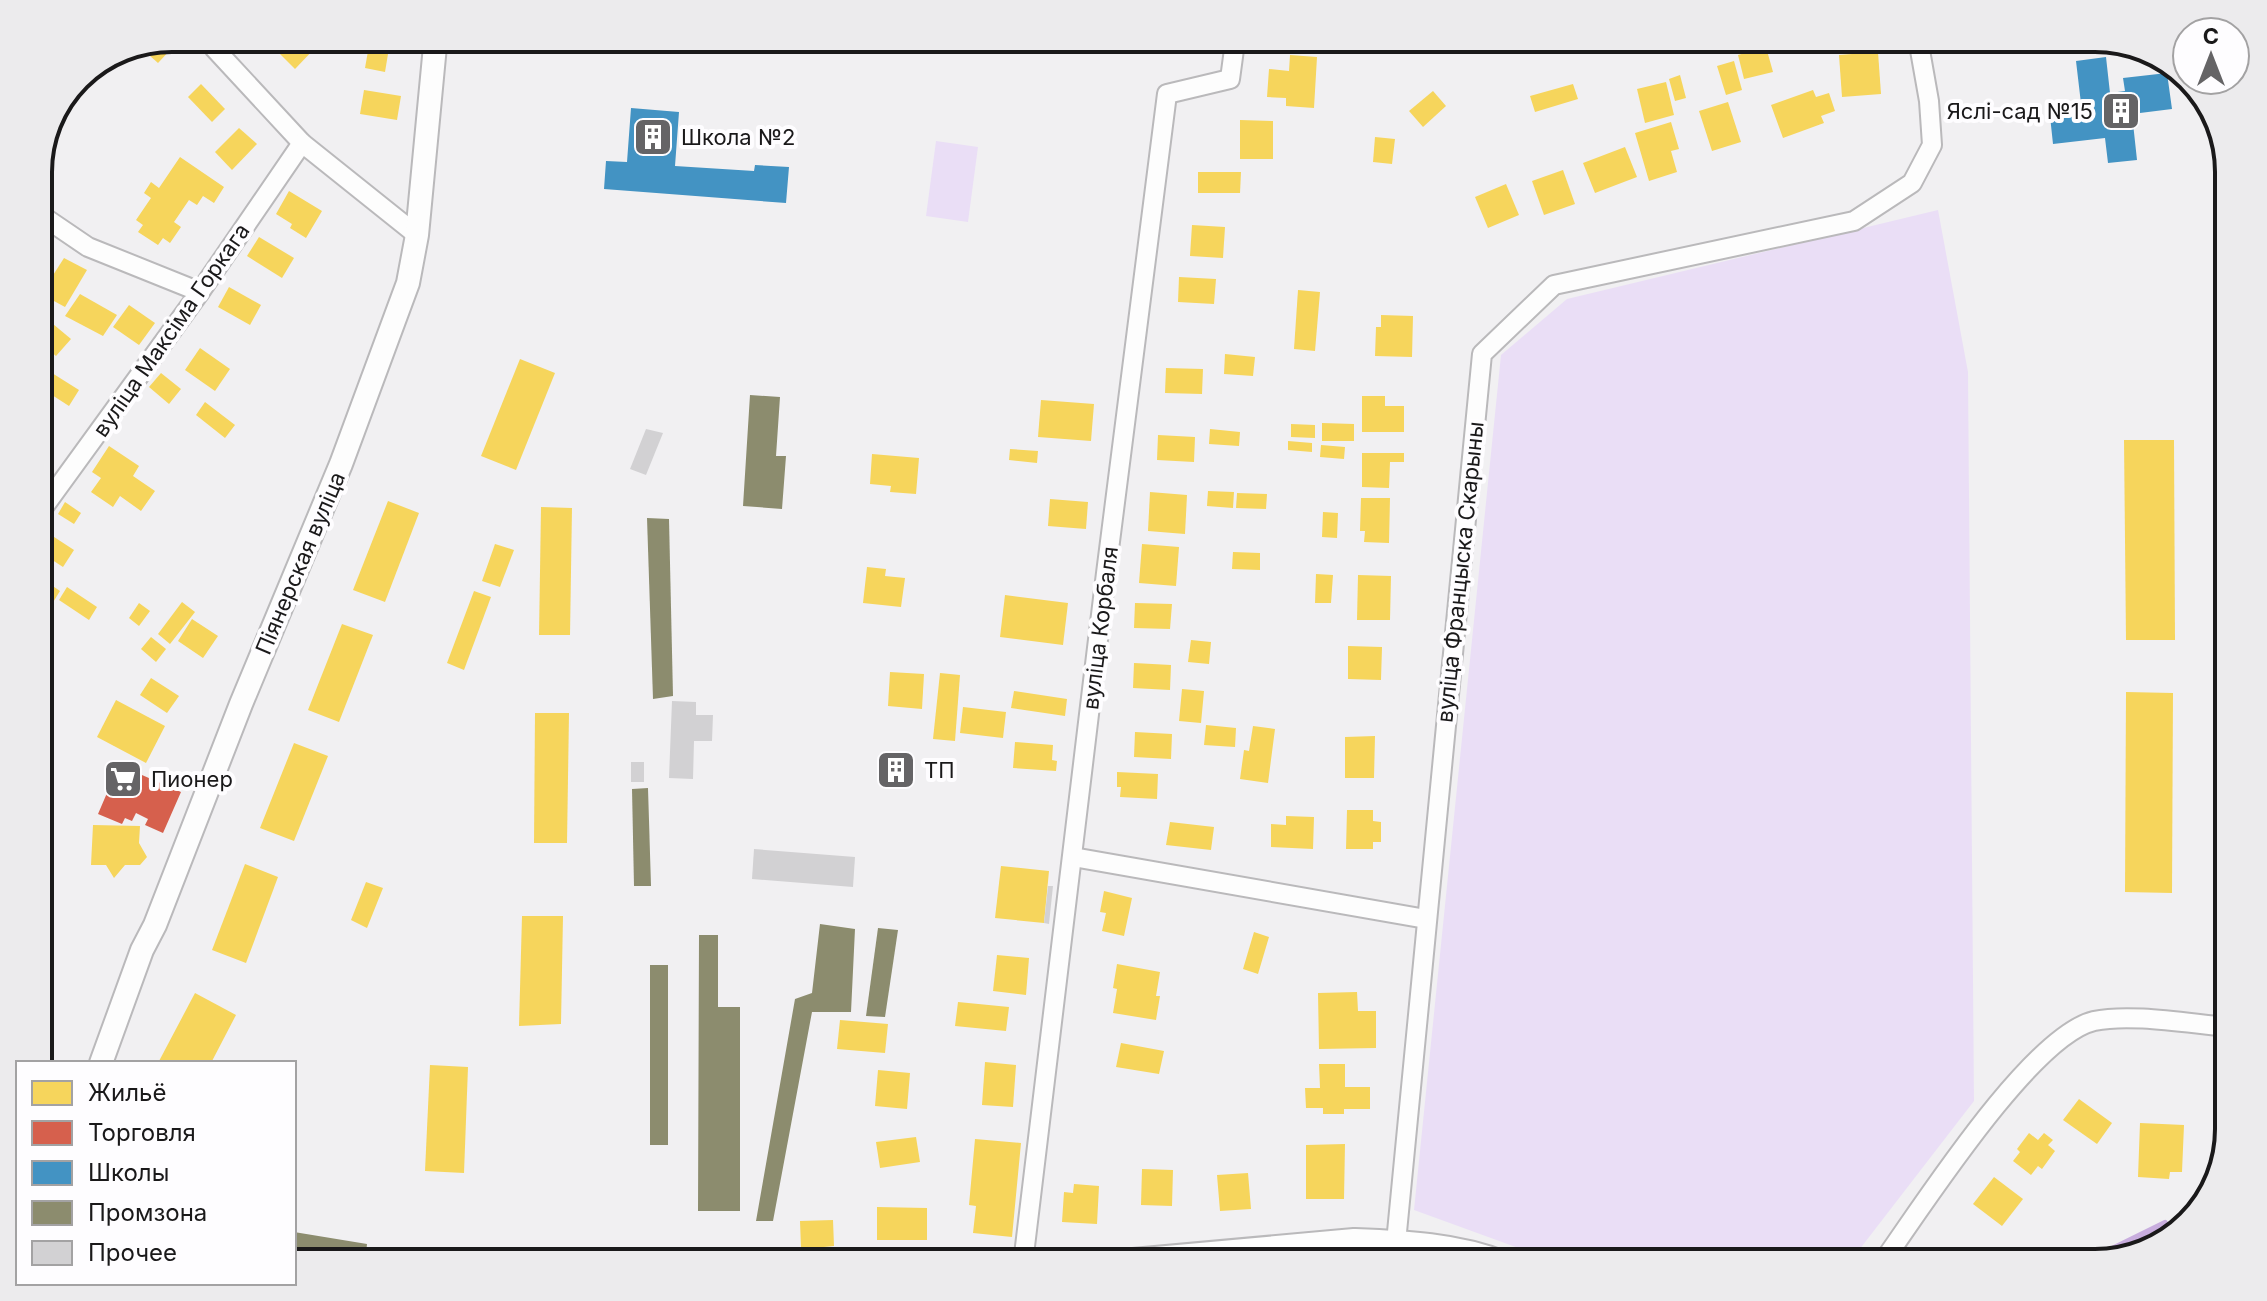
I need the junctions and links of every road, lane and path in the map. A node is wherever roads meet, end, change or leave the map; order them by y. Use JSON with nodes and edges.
{"nodes":[{"id":1,"x":218,"y":52,"type":"edge"},
{"id":2,"x":434,"y":52,"type":"edge"},
{"id":3,"x":1234,"y":52,"type":"edge"},
{"id":4,"x":1920,"y":52,"type":"edge"},
{"id":5,"x":302,"y":143,"type":"junction"},
{"id":6,"x":52,"y":223,"type":"edge"},
{"id":7,"x":417,"y":235,"type":"junction"},
{"id":8,"x":200,"y":292,"type":"junction"},
{"id":9,"x":52,"y":496,"type":"edge"},
{"id":10,"x":1073,"y":857,"type":"junction"},
{"id":11,"x":1426,"y":919,"type":"junction"},
{"id":12,"x":2215,"y":1026,"type":"edge"},
{"id":13,"x":102,"y":1061,"type":"edge"},
{"id":14,"x":1025,"y":1249,"type":"edge"},
{"id":15,"x":1255,"y":1249,"type":"edge"},
{"id":16,"x":1385,"y":1249,"type":"edge"},
{"id":17,"x":1395,"y":1249,"type":"edge"},
{"id":18,"x":1892,"y":1249,"type":"edge"}],
"edges":[{"from":1,"to":5,"type":"street"},
{"from":2,"to":7,"type":"street","name":"Піянерская вуліца"},
{"from":3,"to":10,"type":"street","name":"вуліца Корбаля"},
{"from":4,"to":11,"type":"street","name":"вуліца Францыска Скарыны"},
{"from":5,"to":7,"type":"street"},
{"from":5,"to":8,"type":"street","name":"вуліца Максіма Горкага"},
{"from":6,"to":8,"type":"street"},
{"from":7,"to":13,"type":"street","name":"Піянерская вуліца"},
{"from":8,"to":9,"type":"street","name":"вуліца Максіма Горкага"},
{"from":10,"to":11,"type":"street"},
{"from":10,"to":14,"type":"street","name":"вуліца Корбаля"},
{"from":11,"to":17,"type":"street","name":"вуліца Францыска Скарыны"},
{"from":12,"to":18,"type":"street"},
{"from":15,"to":16,"type":"street"}]}
